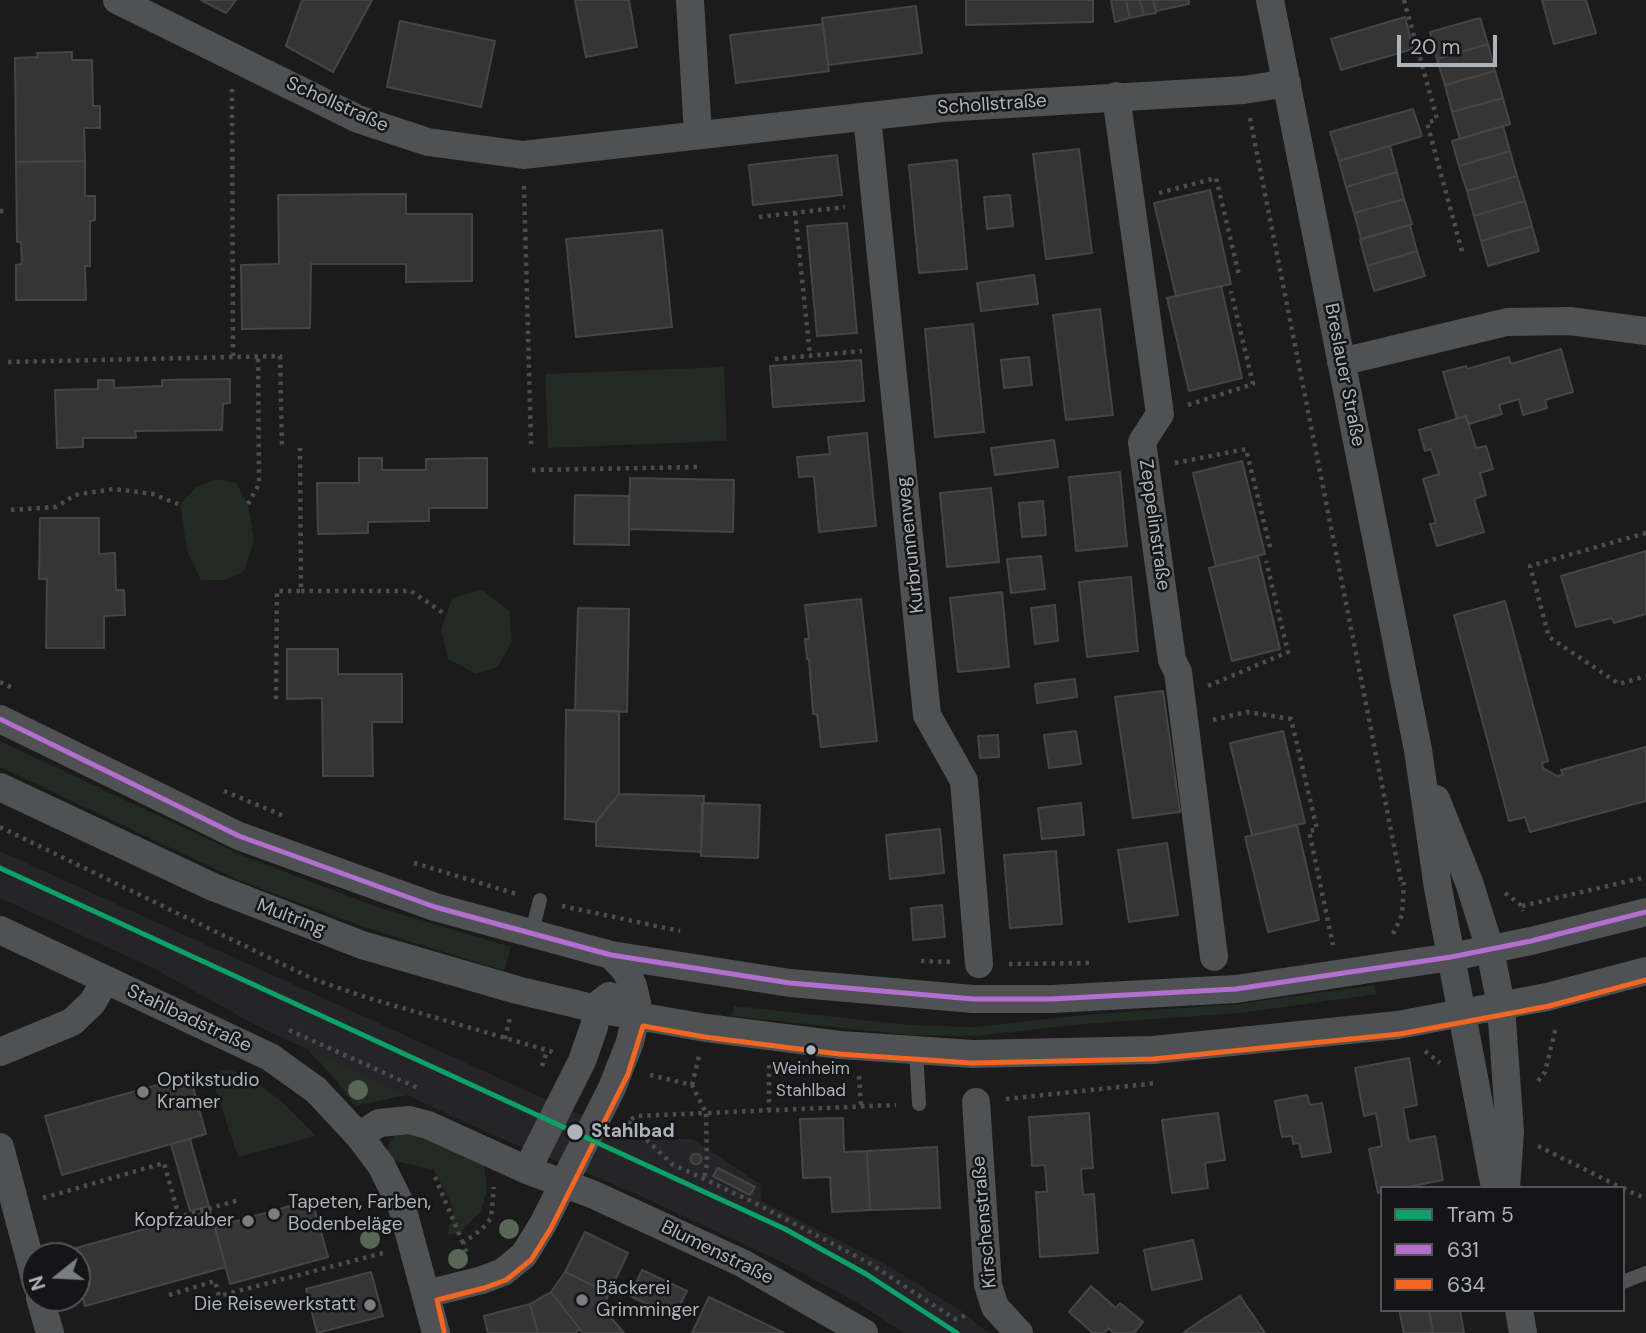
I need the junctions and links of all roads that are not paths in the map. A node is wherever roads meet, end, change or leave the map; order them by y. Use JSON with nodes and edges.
{"nodes":[{"id":1,"x":117,"y":0,"type":"edge"},
{"id":2,"x":690,"y":0,"type":"edge"},
{"id":3,"x":1270,"y":0,"type":"edge"},
{"id":4,"x":1287,"y":83,"type":"junction"},
{"id":5,"x":1116,"y":96,"type":"junction"},
{"id":6,"x":867,"y":116,"type":"junction"},
{"id":7,"x":698,"y":135,"type":"junction"},
{"id":8,"x":1646,"y":331,"type":"edge"},
{"id":9,"x":1341,"y":362,"type":"junction"},
{"id":10,"x":0,"y":719,"type":"edge"},
{"id":11,"x":1418,"y":750,"type":"junction"},
{"id":12,"x":0,"y":787,"type":"edge"},
{"id":13,"x":540,"y":900,"type":"road end"},
{"id":14,"x":1646,"y":912,"type":"edge"},
{"id":15,"x":0,"y":930,"type":"edge"},
{"id":16,"x":531,"y":935,"type":"junction"},
{"id":17,"x":1490,"y":949,"type":"junction"},
{"id":18,"x":611,"y":955,"type":"junction"},
{"id":19,"x":1214,"y":957,"type":"dead end"},
{"id":20,"x":1451,"y":957,"type":"junction"},
{"id":21,"x":979,"y":964,"type":"road end"},
{"id":22,"x":1646,"y":971,"type":"edge"},
{"id":23,"x":716,"y":973,"type":"junction"},
{"id":24,"x":105,"y":981,"type":"junction"},
{"id":25,"x":633,"y":986,"type":"junction"},
{"id":26,"x":1501,"y":1006,"type":"junction"},
{"id":27,"x":597,"y":1009,"type":"junction"},
{"id":28,"x":1462,"y":1013,"type":"junction"},
{"id":29,"x":636,"y":1016,"type":"junction"},
{"id":30,"x":916,"y":1050,"type":"junction"},
{"id":31,"x":0,"y":1052,"type":"edge"},
{"id":32,"x":975,"y":1102,"type":"dead end"},
{"id":33,"x":919,"y":1104,"type":"dead end"},
{"id":34,"x":359,"y":1136,"type":"junction"},
{"id":35,"x":0,"y":1147,"type":"edge"},
{"id":36,"x":527,"y":1170,"type":"junction"},
{"id":37,"x":564,"y":1184,"type":"junction"},
{"id":38,"x":1495,"y":1186,"type":"edge"},
{"id":39,"x":1506,"y":1186,"type":"edge"},
{"id":40,"x":25,"y":1242,"type":"edge"},
{"id":41,"x":1646,"y":1273,"type":"edge"},
{"id":42,"x":1625,"y":1281,"type":"edge"},
{"id":43,"x":426,"y":1294,"type":"junction"},
{"id":44,"x":44,"y":1312,"type":"edge"},
{"id":45,"x":50,"y":1333,"type":"edge"},
{"id":46,"x":436,"y":1333,"type":"edge"},
{"id":47,"x":864,"y":1333,"type":"edge"},
{"id":48,"x":1018,"y":1333,"type":"edge"}],
"edges":[{"from":1,"to":7,"type":"street","name":"Schollstraße"},
{"from":2,"to":7,"type":"street"},
{"from":3,"to":4,"type":"street","name":"Breslauer Straße"},
{"from":4,"to":5,"type":"street","name":"Schollstraße"},
{"from":4,"to":9,"type":"street","name":"Breslauer Straße"},
{"from":5,"to":6,"type":"street","name":"Schollstraße"},
{"from":5,"to":19,"type":"street","name":"Zeppelinstraße"},
{"from":6,"to":7,"type":"street","name":"Schollstraße"},
{"from":6,"to":21,"type":"street","name":"Kurbrunnenweg"},
{"from":8,"to":9,"type":"street"},
{"from":9,"to":11,"type":"street","name":"Breslauer Straße"},
{"from":10,"to":16,"type":"street"},
{"from":11,"to":17,"type":"street","name":"Breslauer Straße"},
{"from":11,"to":20,"type":"street","name":"Breslauer Straße"},
{"from":12,"to":27,"type":"street","name":"Multring"},
{"from":13,"to":16,"type":"lane"},
{"from":14,"to":17,"type":"street"},
{"from":15,"to":24,"type":"street","name":"Stahlbadstraße"},
{"from":16,"to":18,"type":"street"},
{"from":17,"to":20,"type":"street"},
{"from":17,"to":26,"type":"street","name":"Breslauer Straße"},
{"from":18,"to":23,"type":"street"},
{"from":18,"to":25,"type":"street"},
{"from":20,"to":23,"type":"street"},
{"from":20,"to":28,"type":"street","name":"Breslauer Straße"},
{"from":22,"to":26,"type":"street","name":"Multring"},
{"from":23,"to":25,"type":"street"},
{"from":24,"to":31,"type":"street"},
{"from":24,"to":34,"type":"street","name":"Stahlbadstraße"},
{"from":25,"to":27,"type":"street"},
{"from":25,"to":29,"type":"street"},
{"from":26,"to":28,"type":"street","name":"Multring"},
{"from":26,"to":39,"type":"street","name":"Breslauer Straße"},
{"from":27,"to":29,"type":"street","name":"Multring"},
{"from":27,"to":36,"type":"street"},
{"from":28,"to":30,"type":"street","name":"Multring"},
{"from":28,"to":38,"type":"street","name":"Breslauer Straße"},
{"from":29,"to":30,"type":"street","name":"Multring"},
{"from":29,"to":37,"type":"street"},
{"from":30,"to":33,"type":"lane"},
{"from":32,"to":48,"type":"street","name":"Kirschenstraße"},
{"from":34,"to":36,"type":"street","name":"Blumenstraße"},
{"from":34,"to":43,"type":"street","name":"Stahlbadstraße"},
{"from":35,"to":40,"type":"street"},
{"from":36,"to":37,"type":"street","name":"Blumenstraße"},
{"from":37,"to":43,"type":"street"},
{"from":37,"to":47,"type":"street","name":"Blumenstraße"},
{"from":41,"to":42,"type":"lane"},
{"from":43,"to":46,"type":"street","name":"Stahlbadstraße"},
{"from":44,"to":45,"type":"street"}]}
